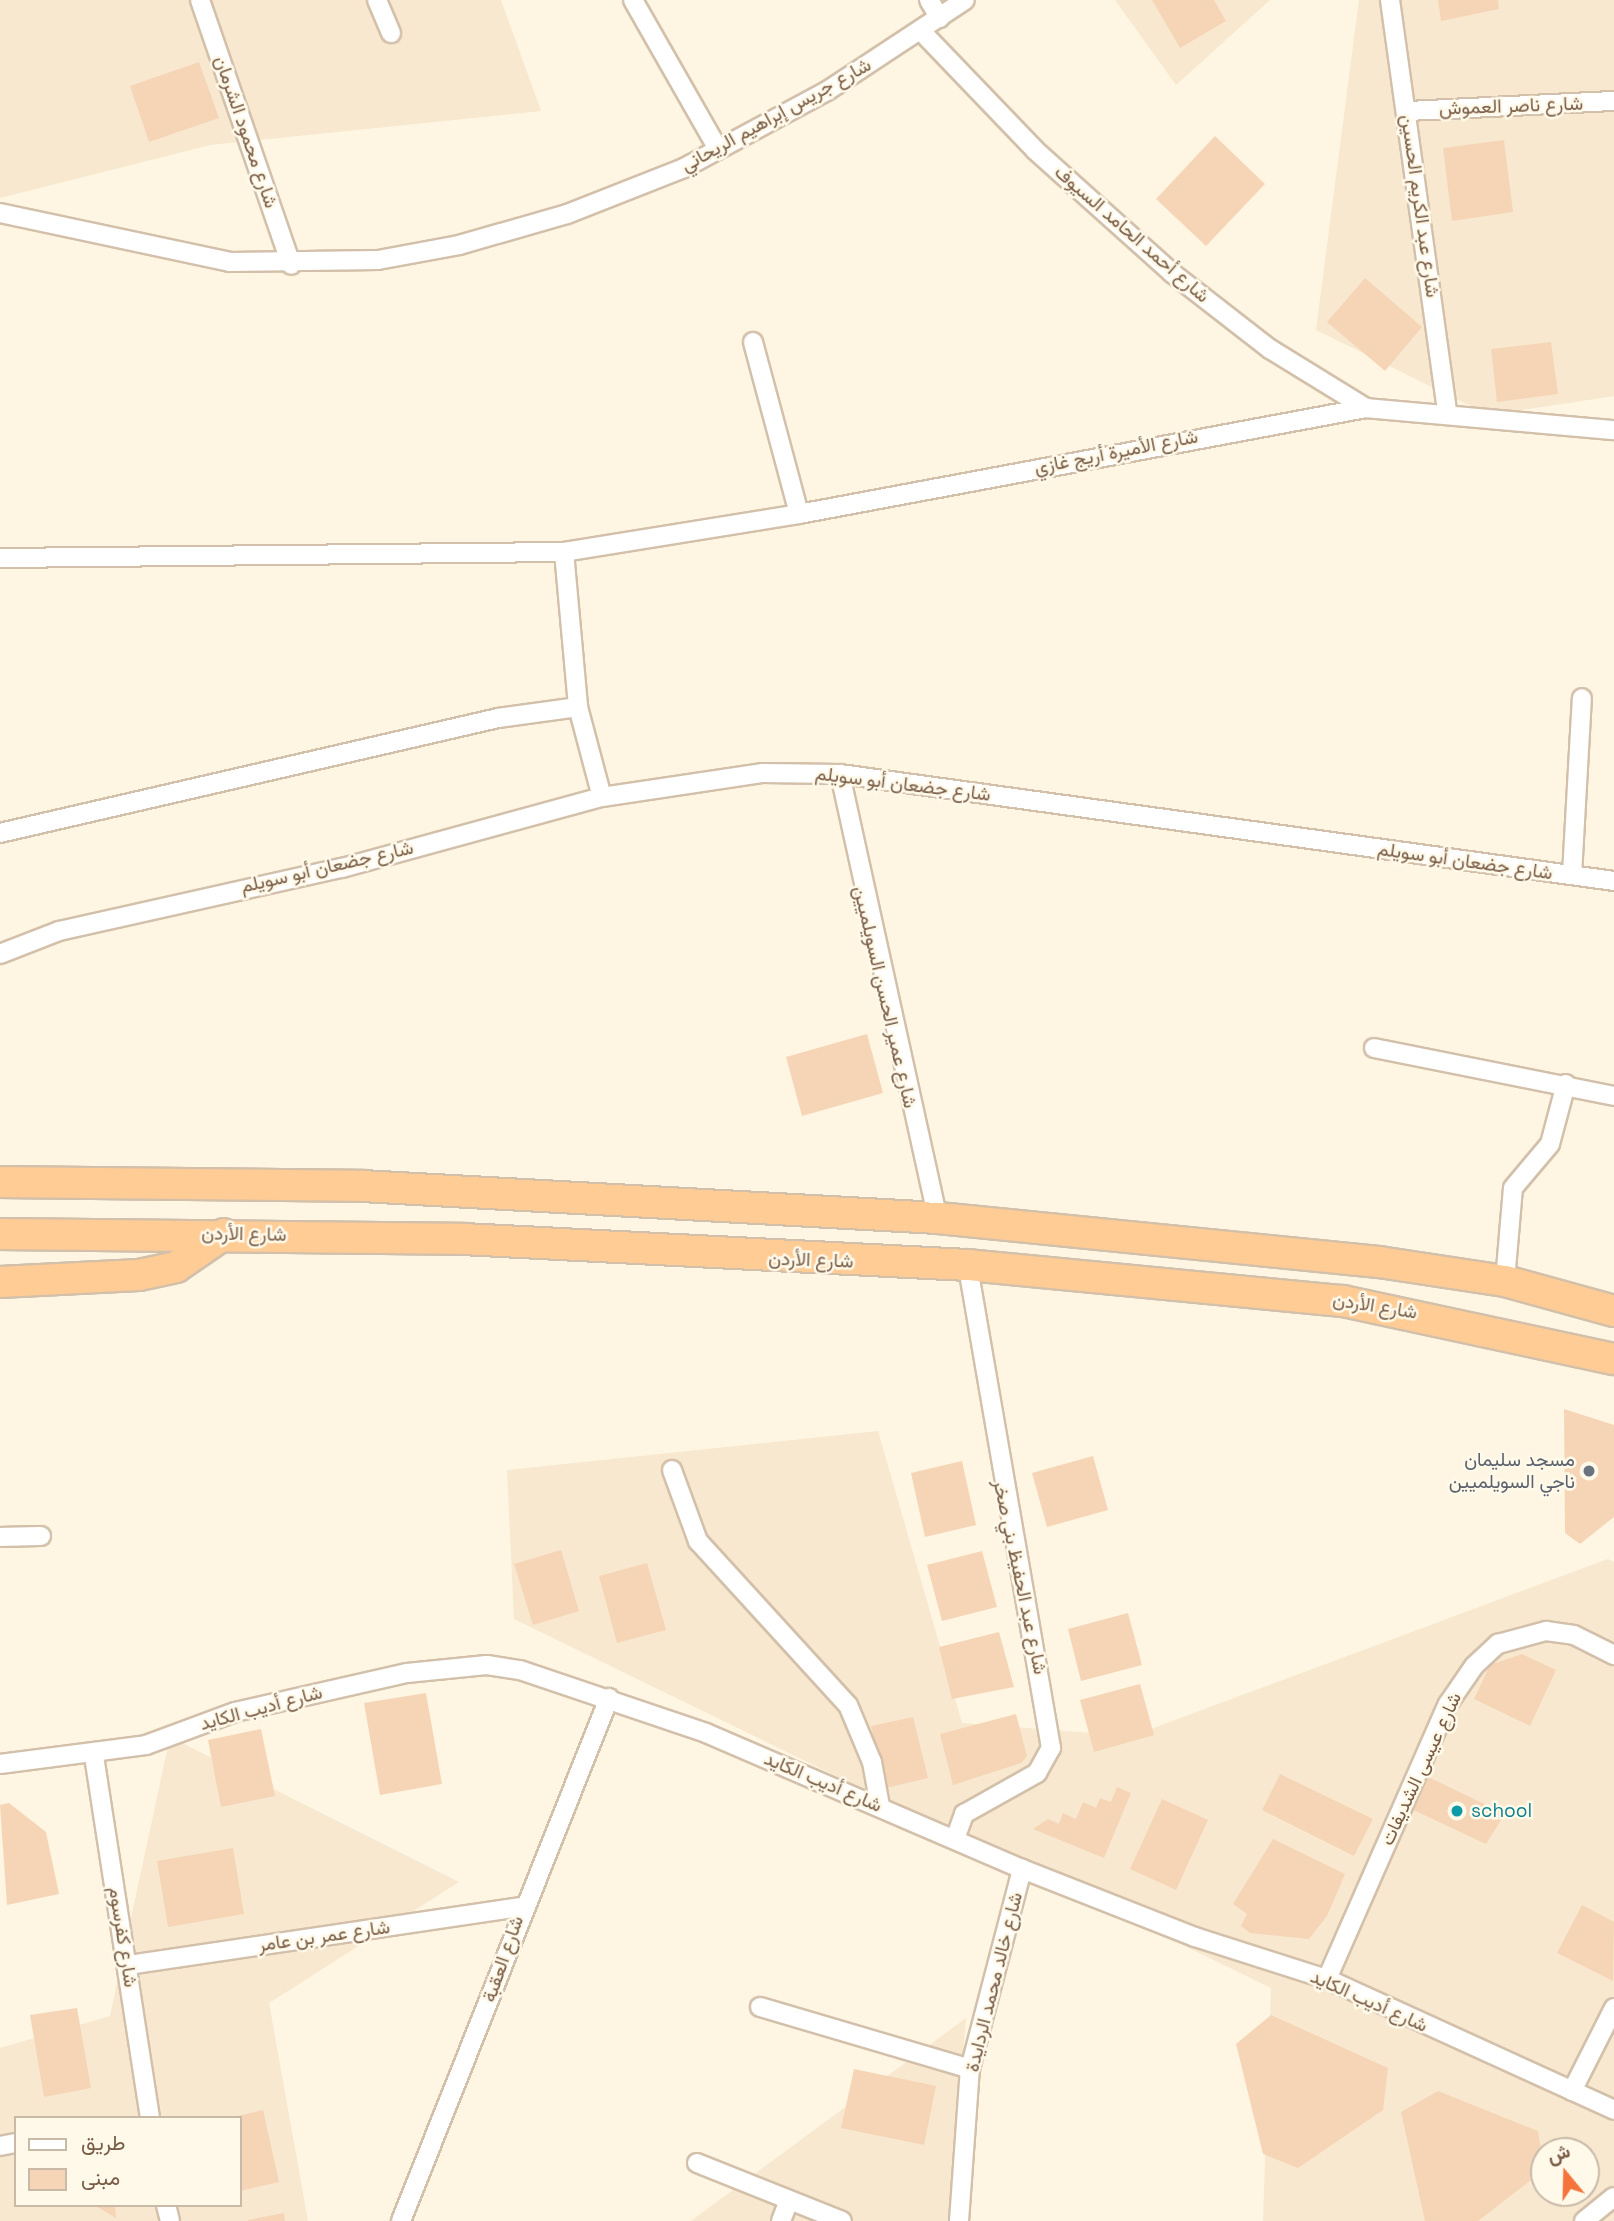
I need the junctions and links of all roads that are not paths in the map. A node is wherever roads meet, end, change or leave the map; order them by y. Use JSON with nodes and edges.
{"nodes":[{"id":1,"x":377,"y":0,"type":"edge"},
{"id":2,"x":633,"y":0,"type":"edge"},
{"id":3,"x":929,"y":0,"type":"edge"},
{"id":4,"x":965,"y":0,"type":"edge"},
{"id":5,"x":1390,"y":0,"type":"edge"},
{"id":6,"x":202,"y":1,"type":"edge"},
{"id":7,"x":940,"y":18,"type":"junction"},
{"id":8,"x":921,"y":31,"type":"junction"},
{"id":9,"x":391,"y":33,"type":"dead end"},
{"id":10,"x":1614,"y":101,"type":"edge"},
{"id":11,"x":1408,"y":111,"type":"junction"},
{"id":12,"x":718,"y":149,"type":"junction"},
{"id":13,"x":0,"y":214,"type":"edge"},
{"id":14,"x":291,"y":265,"type":"junction"},
{"id":15,"x":753,"y":342,"type":"dead end"},
{"id":16,"x":1366,"y":408,"type":"junction"},
{"id":17,"x":1447,"y":412,"type":"junction"},
{"id":18,"x":1614,"y":430,"type":"edge"},
{"id":19,"x":799,"y":514,"type":"junction"},
{"id":20,"x":564,"y":552,"type":"junction"},
{"id":21,"x":0,"y":558,"type":"edge"},
{"id":22,"x":1582,"y":698,"type":"dead end"},
{"id":23,"x":578,"y":708,"type":"junction"},
{"id":24,"x":840,"y":774,"type":"junction"},
{"id":25,"x":602,"y":797,"type":"junction"},
{"id":26,"x":0,"y":833,"type":"edge"},
{"id":27,"x":1572,"y":875,"type":"junction"},
{"id":28,"x":1614,"y":881,"type":"edge"},
{"id":29,"x":0,"y":954,"type":"edge"},
{"id":30,"x":1374,"y":1048,"type":"dead end"},
{"id":31,"x":1566,"y":1084,"type":"junction"},
{"id":32,"x":1614,"y":1096,"type":"edge"},
{"id":33,"x":0,"y":1162,"type":"edge"},
{"id":34,"x":0,"y":1182,"type":"edge"},
{"id":35,"x":166,"y":1184,"type":"junction"},
{"id":36,"x":938,"y":1218,"type":"junction"},
{"id":37,"x":0,"y":1234,"type":"edge"},
{"id":38,"x":224,"y":1234,"type":"junction"},
{"id":39,"x":968,"y":1265,"type":"junction"},
{"id":40,"x":1505,"y":1281,"type":"junction"},
{"id":41,"x":0,"y":1282,"type":"edge"},
{"id":42,"x":1614,"y":1311,"type":"edge"},
{"id":43,"x":1614,"y":1359,"type":"edge"},
{"id":44,"x":672,"y":1470,"type":"dead end"},
{"id":45,"x":41,"y":1536,"type":"dead end"},
{"id":46,"x":0,"y":1537,"type":"edge"},
{"id":47,"x":1614,"y":1655,"type":"edge"},
{"id":48,"x":609,"y":1698,"type":"junction"},
{"id":49,"x":94,"y":1756,"type":"junction"},
{"id":50,"x":0,"y":1764,"type":"edge"},
{"id":51,"x":880,"y":1806,"type":"junction"},
{"id":52,"x":955,"y":1839,"type":"junction"},
{"id":53,"x":1023,"y":1869,"type":"junction"},
{"id":54,"x":521,"y":1907,"type":"junction"},
{"id":55,"x":128,"y":1965,"type":"junction"},
{"id":56,"x":1327,"y":1979,"type":"junction"},
{"id":57,"x":760,"y":2007,"type":"dead end"},
{"id":58,"x":1614,"y":2008,"type":"edge"},
{"id":59,"x":970,"y":2069,"type":"junction"},
{"id":60,"x":1572,"y":2091,"type":"junction"},
{"id":61,"x":1614,"y":2110,"type":"edge"},
{"id":62,"x":150,"y":2116,"type":"edge"},
{"id":63,"x":696,"y":2163,"type":"dead end"},
{"id":64,"x":1614,"y":2197,"type":"edge"},
{"id":65,"x":789,"y":2200,"type":"junction"},
{"id":66,"x":401,"y":2221,"type":"edge"},
{"id":67,"x":781,"y":2221,"type":"edge"},
{"id":68,"x":842,"y":2221,"type":"edge"},
{"id":69,"x":959,"y":2221,"type":"edge"},
{"id":70,"x":1584,"y":2221,"type":"edge"}],
"edges":[{"from":1,"to":9,"type":"street"},
{"from":2,"to":12,"type":"street"},
{"from":3,"to":7,"type":"street"},
{"from":4,"to":7,"type":"street","name":"شارع جريس إبراهيم الريحاني"},
{"from":5,"to":11,"type":"street","name":"شارع عبد الكريم الحسين"},
{"from":6,"to":14,"type":"street","name":"شارع محمود الشرمان"},
{"from":7,"to":8,"type":"street","name":"شارع جريس إبراهيم الريحاني"},
{"from":8,"to":12,"type":"street","name":"شارع جريس إبراهيم الريحاني"},
{"from":8,"to":16,"type":"street","name":"شارع أحمد الحامد السيوف"},
{"from":10,"to":11,"type":"street","name":"شارع ناصر العموش"},
{"from":11,"to":17,"type":"street","name":"شارع عبد الكريم الحسين"},
{"from":12,"to":14,"type":"street","name":"شارع جريس إبراهيم الريحاني"},
{"from":13,"to":14,"type":"street","name":"شارع جريس إبراهيم الريحاني"},
{"from":15,"to":19,"type":"street"},
{"from":16,"to":17,"type":"street","name":"شارع الأميرة أريج غازي"},
{"from":16,"to":19,"type":"street","name":"شارع الأميرة أريج غازي"},
{"from":17,"to":18,"type":"street","name":"شارع الأميرة أريج غازي"},
{"from":19,"to":20,"type":"street","name":"شارع الأميرة أريج غازي"},
{"from":20,"to":21,"type":"street","name":"شارع الأميرة أريج غازي"},
{"from":20,"to":23,"type":"street"},
{"from":22,"to":27,"type":"street"},
{"from":23,"to":25,"type":"street"},
{"from":23,"to":26,"type":"street"},
{"from":24,"to":25,"type":"street","name":"شارع جضعان أبو سويلم"},
{"from":24,"to":27,"type":"street","name":"شارع جضعان أبو سويلم"},
{"from":24,"to":36,"type":"street","name":"شارع عمير الحسن السويلميين"},
{"from":25,"to":29,"type":"street","name":"شارع جضعان أبو سويلم"},
{"from":27,"to":28,"type":"street","name":"شارع جضعان أبو سويلم"},
{"from":30,"to":31,"type":"street"},
{"from":31,"to":32,"type":"street"},
{"from":31,"to":40,"type":"street"},
{"from":33,"to":35,"type":"highway"},
{"from":34,"to":35,"type":"highway"},
{"from":35,"to":36,"type":"highway"},
{"from":36,"to":40,"type":"highway"},
{"from":37,"to":38,"type":"highway","name":"شارع الأردن"},
{"from":38,"to":39,"type":"highway","name":"شارع الأردن"},
{"from":38,"to":41,"type":"highway"},
{"from":39,"to":43,"type":"highway","name":"شارع الأردن"},
{"from":39,"to":52,"type":"street","name":"شارع عبد الحفيظ بني صخر"},
{"from":40,"to":42,"type":"highway"},
{"from":44,"to":51,"type":"street"},
{"from":45,"to":46,"type":"street"},
{"from":47,"to":56,"type":"street","name":"شارع عيسى الشديفات"},
{"from":48,"to":49,"type":"street","name":"شارع أديب الكايد"},
{"from":48,"to":51,"type":"street","name":"شارع أديب الكايد"},
{"from":48,"to":54,"type":"street","name":"شارع العقبة"},
{"from":49,"to":50,"type":"street","name":"شارع أديب الكايد"},
{"from":49,"to":55,"type":"street","name":"شارع كفرسوم"},
{"from":51,"to":52,"type":"street","name":"شارع أديب الكايد"},
{"from":52,"to":53,"type":"street","name":"شارع أديب الكايد"},
{"from":53,"to":56,"type":"street","name":"شارع أديب الكايد"},
{"from":53,"to":59,"type":"street","name":"شارع خالد محمد الردايدة"},
{"from":54,"to":55,"type":"street","name":"شارع عمر بن عامر"},
{"from":54,"to":66,"type":"street","name":"شارع العقبة"},
{"from":55,"to":62,"type":"street","name":"شارع كفرسوم"},
{"from":56,"to":60,"type":"street","name":"شارع أديب الكايد"},
{"from":57,"to":59,"type":"street"},
{"from":58,"to":60,"type":"street"},
{"from":59,"to":69,"type":"street","name":"شارع خالد محمد الردايدة"},
{"from":60,"to":61,"type":"street","name":"شارع أديب الكايد"},
{"from":63,"to":65,"type":"street"},
{"from":64,"to":70,"type":"street"},
{"from":65,"to":67,"type":"street"},
{"from":65,"to":68,"type":"street"}]}
